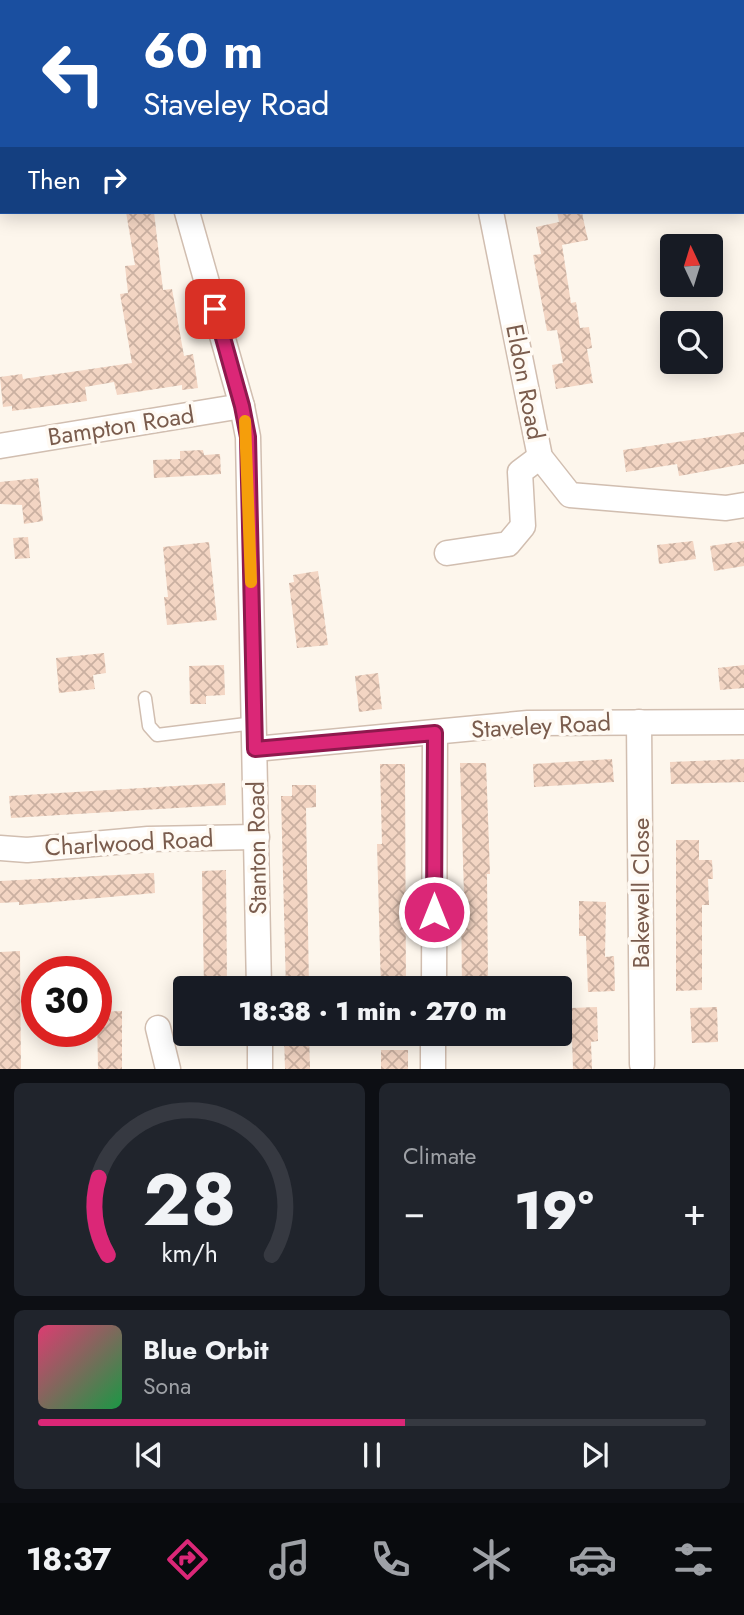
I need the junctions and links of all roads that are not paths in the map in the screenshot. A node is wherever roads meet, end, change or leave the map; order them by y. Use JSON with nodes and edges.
{"nodes":[{"id":1,"x":188,"y":214,"type":"edge"},
{"id":2,"x":491,"y":214,"type":"edge"},
{"id":3,"x":242,"y":406,"type":"junction"},
{"id":4,"x":0,"y":446,"type":"edge"},
{"id":5,"x":540,"y":457,"type":"junction"},
{"id":6,"x":744,"y":505,"type":"edge"},
{"id":7,"x":447,"y":552,"type":"dead end"},
{"id":8,"x":145,"y":698,"type":"dead end"},
{"id":9,"x":639,"y":722,"type":"junction"},
{"id":10,"x":744,"y":722,"type":"edge"},
{"id":11,"x":254,"y":723,"type":"junction"},
{"id":12,"x":435,"y":733,"type":"junction"},
{"id":13,"x":255,"y":749,"type":"junction"},
{"id":14,"x":257,"y":837,"type":"junction"},
{"id":15,"x":0,"y":848,"type":"edge"},
{"id":16,"x":259,"y":976,"type":"edge"},
{"id":17,"x":434,"y":976,"type":"edge"},
{"id":18,"x":158,"y":1028,"type":"dead end"},
{"id":19,"x":260,"y":1046,"type":"edge"},
{"id":20,"x":433,"y":1046,"type":"edge"},
{"id":21,"x":642,"y":1064,"type":"dead end"},
{"id":22,"x":168,"y":1069,"type":"edge"},
{"id":23,"x":260,"y":1069,"type":"edge"},
{"id":24,"x":433,"y":1069,"type":"edge"}],
"edges":[{"from":1,"to":3,"type":"street","name":"Stanton Road"},
{"from":2,"to":5,"type":"street","name":"Eldon Road"},
{"from":3,"to":4,"type":"street","name":"Bampton Road"},
{"from":3,"to":11,"type":"street","name":"Stanton Road"},
{"from":5,"to":6,"type":"street","name":"Eldon Road"},
{"from":5,"to":7,"type":"street"},
{"from":8,"to":11,"type":"lane"},
{"from":9,"to":10,"type":"street","name":"Staveley Road"},
{"from":9,"to":12,"type":"street","name":"Staveley Road"},
{"from":9,"to":21,"type":"street","name":"Bakewell Close"},
{"from":11,"to":13,"type":"street","name":"Stanton Road"},
{"from":12,"to":13,"type":"street","name":"Staveley Road"},
{"from":12,"to":17,"type":"street"},
{"from":13,"to":14,"type":"street","name":"Stanton Road"},
{"from":14,"to":15,"type":"street","name":"Charlwood Road"},
{"from":14,"to":16,"type":"street","name":"Stanton Road"},
{"from":18,"to":22,"type":"street"},
{"from":19,"to":23,"type":"street"},
{"from":20,"to":24,"type":"street"}]}
